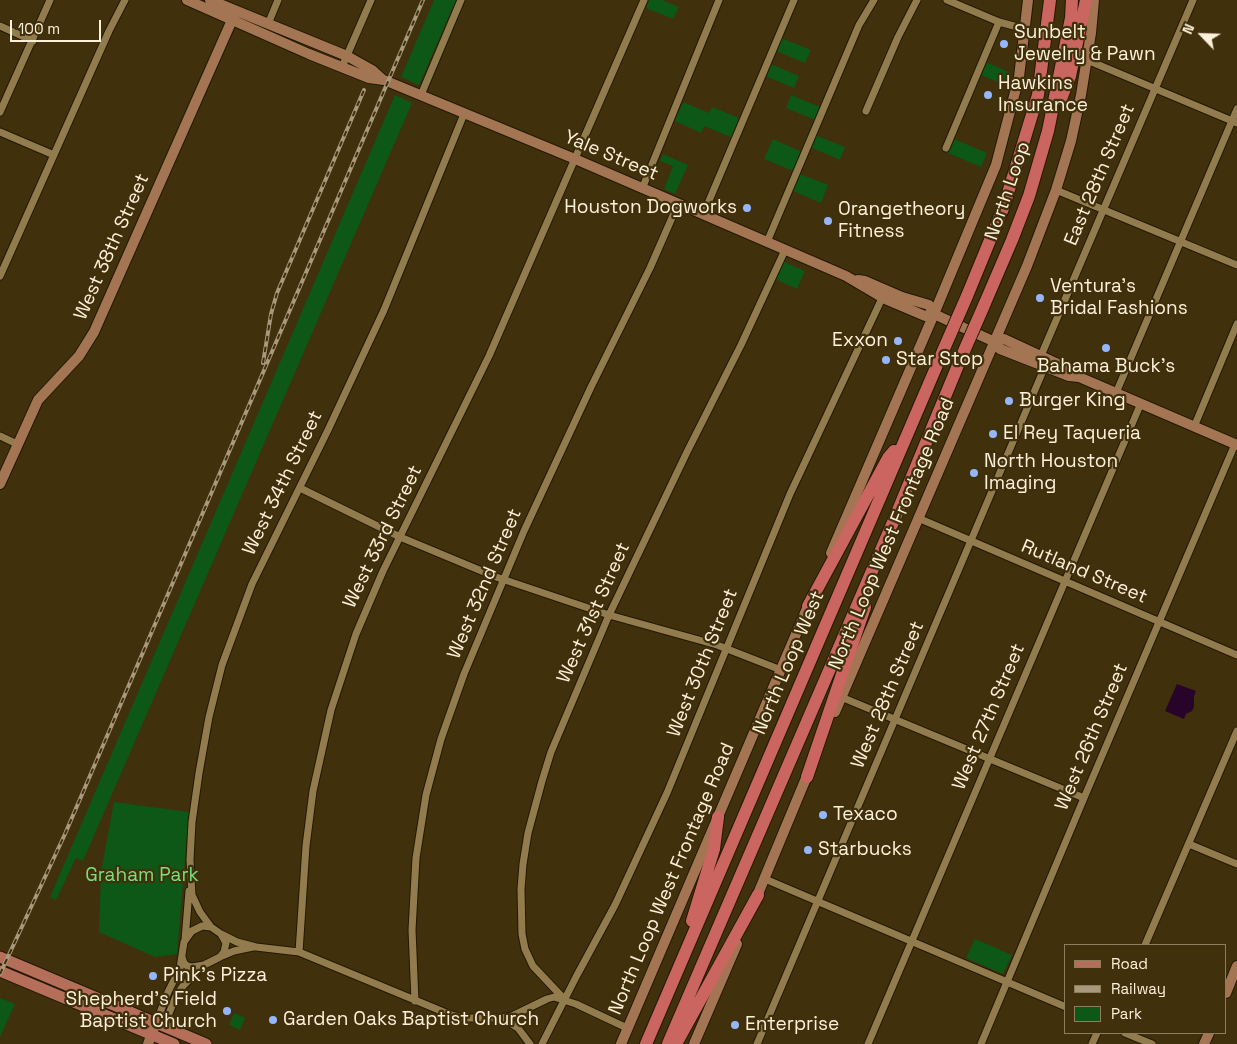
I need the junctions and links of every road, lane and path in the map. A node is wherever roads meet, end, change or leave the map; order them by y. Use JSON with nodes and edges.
{"nodes":[{"id":1,"x":50,"y":0,"type":"edge"},
{"id":2,"x":125,"y":0,"type":"edge"},
{"id":3,"x":187,"y":0,"type":"edge"},
{"id":4,"x":210,"y":0,"type":"edge"},
{"id":5,"x":278,"y":0,"type":"edge"},
{"id":6,"x":371,"y":0,"type":"edge"},
{"id":7,"x":461,"y":0,"type":"edge"},
{"id":8,"x":644,"y":0,"type":"edge"},
{"id":9,"x":719,"y":0,"type":"edge"},
{"id":10,"x":794,"y":0,"type":"edge"},
{"id":11,"x":874,"y":0,"type":"edge"},
{"id":12,"x":917,"y":0,"type":"edge"},
{"id":13,"x":947,"y":0,"type":"edge"},
{"id":14,"x":1028,"y":0,"type":"edge"},
{"id":15,"x":1043,"y":0,"type":"edge"},
{"id":16,"x":1050,"y":0,"type":"edge"},
{"id":17,"x":1072,"y":0,"type":"edge"},
{"id":18,"x":1086,"y":0,"type":"edge"},
{"id":19,"x":1094,"y":0,"type":"edge"},
{"id":20,"x":1193,"y":0,"type":"edge"},
{"id":21,"x":234,"y":16,"type":"junction"},
{"id":22,"x":999,"y":22,"type":"junction"},
{"id":23,"x":268,"y":24,"type":"junction"},
{"id":24,"x":0,"y":26,"type":"edge"},
{"id":25,"x":1025,"y":29,"type":"junction"},
{"id":26,"x":32,"y":41,"type":"junction"},
{"id":27,"x":314,"y":43,"type":"junction"},
{"id":28,"x":309,"y":54,"type":"junction"},
{"id":29,"x":347,"y":56,"type":"junction"},
{"id":30,"x":1087,"y":60,"type":"junction"},
{"id":31,"x":342,"y":67,"type":"junction"},
{"id":32,"x":384,"y":80,"type":"junction"},
{"id":33,"x":1155,"y":89,"type":"junction"},
{"id":34,"x":421,"y":95,"type":"junction"},
{"id":35,"x":1038,"y":95,"type":"junction"},
{"id":36,"x":1237,"y":110,"type":"edge"},
{"id":37,"x":866,"y":111,"type":"dead end"},
{"id":38,"x":0,"y":112,"type":"edge"},
{"id":39,"x":464,"y":114,"type":"junction"},
{"id":40,"x":1235,"y":122,"type":"edge"},
{"id":41,"x":1048,"y":131,"type":"junction"},
{"id":42,"x":0,"y":132,"type":"edge"},
{"id":43,"x":946,"y":148,"type":"dead end"},
{"id":44,"x":54,"y":155,"type":"junction"},
{"id":45,"x":574,"y":159,"type":"junction"},
{"id":46,"x":642,"y":188,"type":"junction"},
{"id":47,"x":1056,"y":190,"type":"junction"},
{"id":48,"x":678,"y":204,"type":"junction"},
{"id":49,"x":1104,"y":209,"type":"junction"},
{"id":50,"x":703,"y":215,"type":"junction"},
{"id":51,"x":767,"y":242,"type":"junction"},
{"id":52,"x":1181,"y":242,"type":"junction"},
{"id":53,"x":785,"y":250,"type":"junction"},
{"id":54,"x":1237,"y":265,"type":"edge"},
{"id":55,"x":0,"y":276,"type":"edge"},
{"id":56,"x":884,"y":294,"type":"junction"},
{"id":57,"x":967,"y":296,"type":"joint"},
{"id":58,"x":985,"y":303,"type":"joint"},
{"id":59,"x":934,"y":314,"type":"junction"},
{"id":60,"x":1237,"y":324,"type":"edge"},
{"id":61,"x":994,"y":342,"type":"junction"},
{"id":62,"x":1043,"y":361,"type":"junction"},
{"id":63,"x":1116,"y":393,"type":"junction"},
{"id":64,"x":1141,"y":403,"type":"junction"},
{"id":65,"x":1194,"y":427,"type":"junction"},
{"id":66,"x":0,"y":436,"type":"edge"},
{"id":67,"x":906,"y":437,"type":"junction"},
{"id":68,"x":17,"y":444,"type":"junction"},
{"id":69,"x":1236,"y":444,"type":"edge"},
{"id":70,"x":0,"y":484,"type":"edge"},
{"id":71,"x":300,"y":488,"type":"junction"},
{"id":72,"x":918,"y":518,"type":"junction"},
{"id":73,"x":894,"y":520,"type":"junction"},
{"id":74,"x":400,"y":537,"type":"junction"},
{"id":75,"x":971,"y":541,"type":"junction"},
{"id":76,"x":503,"y":579,"type":"junction"},
{"id":77,"x":1065,"y":581,"type":"junction"},
{"id":78,"x":808,"y":606,"type":"junction"},
{"id":79,"x":609,"y":615,"type":"junction"},
{"id":80,"x":1160,"y":622,"type":"junction"},
{"id":81,"x":726,"y":648,"type":"junction"},
{"id":82,"x":1237,"y":655,"type":"edge"},
{"id":83,"x":781,"y":670,"type":"junction"},
{"id":84,"x":841,"y":697,"type":"junction"},
{"id":85,"x":895,"y":720,"type":"junction"},
{"id":86,"x":1237,"y":731,"type":"edge"},
{"id":87,"x":989,"y":760,"type":"junction"},
{"id":88,"x":807,"y":777,"type":"junction"},
{"id":89,"x":1084,"y":798,"type":"junction"},
{"id":90,"x":718,"y":817,"type":"junction"},
{"id":91,"x":1189,"y":844,"type":"junction"},
{"id":92,"x":1237,"y":864,"type":"edge"},
{"id":93,"x":765,"y":879,"type":"junction"},
{"id":94,"x":190,"y":883,"type":"junction"},
{"id":95,"x":758,"y":895,"type":"junction"},
{"id":96,"x":818,"y":902,"type":"junction"},
{"id":97,"x":211,"y":927,"type":"junction"},
{"id":98,"x":221,"y":934,"type":"junction"},
{"id":99,"x":184,"y":942,"type":"junction"},
{"id":100,"x":912,"y":942,"type":"junction"},
{"id":101,"x":1145,"y":944,"type":"edge"},
{"id":102,"x":256,"y":947,"type":"junction"},
{"id":103,"x":299,"y":952,"type":"junction"},
{"id":104,"x":0,"y":957,"type":"edge"},
{"id":105,"x":182,"y":957,"type":"junction"},
{"id":106,"x":220,"y":957,"type":"junction"},
{"id":107,"x":204,"y":964,"type":"junction"},
{"id":108,"x":1237,"y":966,"type":"edge"},
{"id":109,"x":0,"y":971,"type":"edge"},
{"id":110,"x":1007,"y":982,"type":"junction"},
{"id":111,"x":672,"y":985,"type":"junction"},
{"id":112,"x":1227,"y":991,"type":"edge"},
{"id":113,"x":565,"y":1000,"type":"junction"},
{"id":114,"x":415,"y":1001,"type":"junction"},
{"id":115,"x":1064,"y":1006,"type":"edge"},
{"id":116,"x":502,"y":1018,"type":"junction"},
{"id":117,"x":160,"y":1024,"type":"junction"},
{"id":118,"x":627,"y":1028,"type":"junction"},
{"id":119,"x":1127,"y":1034,"type":"edge"},
{"id":120,"x":154,"y":1040,"type":"edge"},
{"id":121,"x":174,"y":1044,"type":"edge"},
{"id":122,"x":206,"y":1044,"type":"edge"},
{"id":123,"x":530,"y":1044,"type":"edge"},
{"id":124,"x":542,"y":1044,"type":"edge"},
{"id":125,"x":621,"y":1044,"type":"edge"},
{"id":126,"x":646,"y":1044,"type":"edge"},
{"id":127,"x":668,"y":1044,"type":"edge"},
{"id":128,"x":676,"y":1044,"type":"edge"},
{"id":129,"x":694,"y":1044,"type":"edge"},
{"id":130,"x":757,"y":1044,"type":"edge"},
{"id":131,"x":868,"y":1044,"type":"edge"},
{"id":132,"x":981,"y":1044,"type":"edge"},
{"id":133,"x":1152,"y":1044,"type":"edge"}],
"edges":[{"from":1,"to":26,"type":"street"},
{"from":2,"to":44,"type":"street"},
{"from":3,"to":21,"type":"main road","name":"Yale Street"},
{"from":4,"to":21,"type":"main road","name":"Yale Street"},
{"from":5,"to":23,"type":"street"},
{"from":6,"to":29,"type":"street"},
{"from":7,"to":34,"type":"street"},
{"from":8,"to":45,"type":"street","name":"West 33rd Street"},
{"from":9,"to":46,"type":"street"},
{"from":10,"to":50,"type":"street"},
{"from":11,"to":51,"type":"street"},
{"from":12,"to":37,"type":"street"},
{"from":13,"to":22,"type":"street"},
{"from":14,"to":25,"type":"main road","name":"North Loop West Frontage Road"},
{"from":15,"to":35,"type":"highway"},
{"from":16,"to":35,"type":"highway","name":"North Loop"},
{"from":17,"to":41,"type":"highway","name":"North Loop"},
{"from":18,"to":41,"type":"highway"},
{"from":19,"to":30,"type":"main road","name":"North Loop West Frontage Road"},
{"from":20,"to":33,"type":"street","name":"East 28th Street"},
{"from":21,"to":23,"type":"main road","name":"Yale Street"},
{"from":21,"to":28,"type":"main road","name":"Yale Street"},
{"from":21,"to":68,"type":"main road","name":"West 38th Street"},
{"from":22,"to":25,"type":"street"},
{"from":22,"to":43,"type":"street"},
{"from":23,"to":27,"type":"main road","name":"Yale Street"},
{"from":24,"to":26,"type":"street"},
{"from":25,"to":59,"type":"main road","name":"North Loop West Frontage Road"},
{"from":26,"to":38,"type":"street"},
{"from":27,"to":28,"type":"main road"},
{"from":27,"to":29,"type":"main road","name":"Yale Street"},
{"from":28,"to":31,"type":"main road","name":"Yale Street"},
{"from":29,"to":31,"type":"street"},
{"from":29,"to":32,"type":"main road","name":"Yale Street"},
{"from":30,"to":33,"type":"street"},
{"from":30,"to":47,"type":"main road","name":"North Loop West Frontage Road"},
{"from":31,"to":32,"type":"main road","name":"Yale Street"},
{"from":32,"to":34,"type":"main road","name":"Yale Street"},
{"from":33,"to":40,"type":"street"},
{"from":33,"to":49,"type":"street","name":"East 28th Street"},
{"from":34,"to":39,"type":"main road","name":"Yale Street"},
{"from":35,"to":57,"type":"highway","name":"North Loop"},
{"from":36,"to":40,"type":"street"},
{"from":39,"to":45,"type":"main road","name":"Yale Street"},
{"from":39,"to":71,"type":"street","name":"West 34th Street"},
{"from":40,"to":52,"type":"street"},
{"from":41,"to":58,"type":"highway","name":"North Loop"},
{"from":42,"to":44,"type":"street"},
{"from":44,"to":55,"type":"street"},
{"from":45,"to":46,"type":"main road","name":"Yale Street"},
{"from":45,"to":74,"type":"street","name":"West 33rd Street"},
{"from":46,"to":48,"type":"main road","name":"Yale Street"},
{"from":47,"to":49,"type":"street"},
{"from":47,"to":61,"type":"main road","name":"North Loop West Frontage Road"},
{"from":48,"to":50,"type":"main road","name":"Yale Street"},
{"from":48,"to":76,"type":"street","name":"West 32nd Street"},
{"from":49,"to":52,"type":"street"},
{"from":49,"to":62,"type":"street","name":"East 28th Street"},
{"from":50,"to":51,"type":"main road","name":"Yale Street"},
{"from":51,"to":53,"type":"main road","name":"Yale Street"},
{"from":52,"to":54,"type":"street"},
{"from":52,"to":63,"type":"street"},
{"from":53,"to":56,"type":"main road","name":"Yale Street"},
{"from":53,"to":79,"type":"street","name":"West 31st Street"},
{"from":56,"to":59,"type":"main road","name":"Yale Street"},
{"from":56,"to":81,"type":"street","name":"West 30th Street"},
{"from":57,"to":67,"type":"highway","name":"North Loop West","bridge":true},
{"from":58,"to":73,"type":"highway","name":"North Loop West","bridge":true},
{"from":59,"to":61,"type":"main road","name":"Yale Street"},
{"from":59,"to":78,"type":"main road","name":"North Loop West Frontage Road"},
{"from":60,"to":65,"type":"street"},
{"from":61,"to":62,"type":"main road","name":"Yale Street"},
{"from":61,"to":72,"type":"main road","name":"North Loop West Frontage Road"},
{"from":62,"to":63,"type":"main road","name":"Yale Street"},
{"from":62,"to":75,"type":"street","name":"West 28th Street"},
{"from":63,"to":64,"type":"main road","name":"Yale Street"},
{"from":64,"to":65,"type":"main road","name":"Yale Street"},
{"from":64,"to":77,"type":"street","name":"West 27th Street"},
{"from":65,"to":69,"type":"main road","name":"Yale Street"},
{"from":66,"to":68,"type":"street"},
{"from":67,"to":78,"type":"highway"},
{"from":67,"to":111,"type":"highway","name":"North Loop West"},
{"from":68,"to":70,"type":"main road","name":"West 38th Street"},
{"from":69,"to":80,"type":"street","name":"West 26th Street"},
{"from":71,"to":74,"type":"street"},
{"from":71,"to":94,"type":"street","name":"West 34th Street"},
{"from":72,"to":75,"type":"street","name":"Rutland Street"},
{"from":72,"to":84,"type":"main road","name":"North Loop West Frontage Road"},
{"from":73,"to":88,"type":"highway"},
{"from":73,"to":127,"type":"highway","name":"North Loop West"},
{"from":74,"to":76,"type":"street"},
{"from":74,"to":103,"type":"street","name":"West 33rd Street"},
{"from":75,"to":77,"type":"street","name":"Rutland Street"},
{"from":75,"to":85,"type":"street","name":"West 28th Street"},
{"from":76,"to":79,"type":"street"},
{"from":76,"to":114,"type":"street","name":"West 32nd Street"},
{"from":77,"to":80,"type":"street","name":"Rutland Street"},
{"from":77,"to":87,"type":"street","name":"West 27th Street"},
{"from":78,"to":83,"type":"main road","name":"North Loop West Frontage Road"},
{"from":79,"to":81,"type":"street"},
{"from":79,"to":113,"type":"street","name":"West 31st Street"},
{"from":80,"to":82,"type":"street","name":"Rutland Street"},
{"from":80,"to":89,"type":"street","name":"West 26th Street"},
{"from":81,"to":83,"type":"street"},
{"from":81,"to":113,"type":"street","name":"West 30th Street"},
{"from":83,"to":90,"type":"main road","name":"North Loop West Frontage Road"},
{"from":84,"to":85,"type":"street"},
{"from":84,"to":88,"type":"main road","name":"North Loop West Frontage Road"},
{"from":85,"to":87,"type":"street"},
{"from":85,"to":96,"type":"street","name":"West 28th Street"},
{"from":86,"to":91,"type":"street"},
{"from":87,"to":89,"type":"street"},
{"from":87,"to":100,"type":"street","name":"West 27th Street"},
{"from":88,"to":93,"type":"main road","name":"North Loop West Frontage Road"},
{"from":89,"to":110,"type":"street","name":"West 26th Street"},
{"from":90,"to":111,"type":"highway"},
{"from":90,"to":118,"type":"main road","name":"North Loop West Frontage Road"},
{"from":91,"to":92,"type":"street"},
{"from":91,"to":101,"type":"street"},
{"from":93,"to":95,"type":"main road","name":"North Loop West Frontage Road"},
{"from":93,"to":96,"type":"street"},
{"from":94,"to":97,"type":"street","name":"West 34th Street"},
{"from":94,"to":99,"type":"street","name":"West 34th Street"},
{"from":95,"to":128,"type":"highway"},
{"from":95,"to":129,"type":"main road","name":"North Loop West Frontage Road"},
{"from":96,"to":100,"type":"street"},
{"from":96,"to":130,"type":"street","name":"West 28th Street"},
{"from":97,"to":98,"type":"street"},
{"from":97,"to":99,"type":"street"},
{"from":98,"to":102,"type":"street"},
{"from":98,"to":106,"type":"street"},
{"from":99,"to":105,"type":"street"},
{"from":100,"to":110,"type":"street"},
{"from":100,"to":131,"type":"street","name":"West 27th Street"},
{"from":102,"to":103,"type":"street"},
{"from":102,"to":106,"type":"street"},
{"from":103,"to":114,"type":"street"},
{"from":104,"to":117,"type":"main road"},
{"from":105,"to":107,"type":"street"},
{"from":105,"to":117,"type":"street"},
{"from":106,"to":107,"type":"street"},
{"from":107,"to":117,"type":"street"},
{"from":108,"to":112,"type":"main road"},
{"from":109,"to":120,"type":"main road"},
{"from":110,"to":115,"type":"street"},
{"from":110,"to":132,"type":"street","name":"West 26th Street"},
{"from":111,"to":126,"type":"highway","name":"North Loop West"},
{"from":113,"to":116,"type":"street"},
{"from":113,"to":118,"type":"street"},
{"from":113,"to":124,"type":"street","name":"West 30th Street"},
{"from":114,"to":116,"type":"street"},
{"from":116,"to":123,"type":"street"},
{"from":117,"to":120,"type":"main road"},
{"from":117,"to":122,"type":"main road"},
{"from":118,"to":125,"type":"main road","name":"North Loop West Frontage Road"},
{"from":119,"to":133,"type":"street"},
{"from":120,"to":121,"type":"main road"}]}
